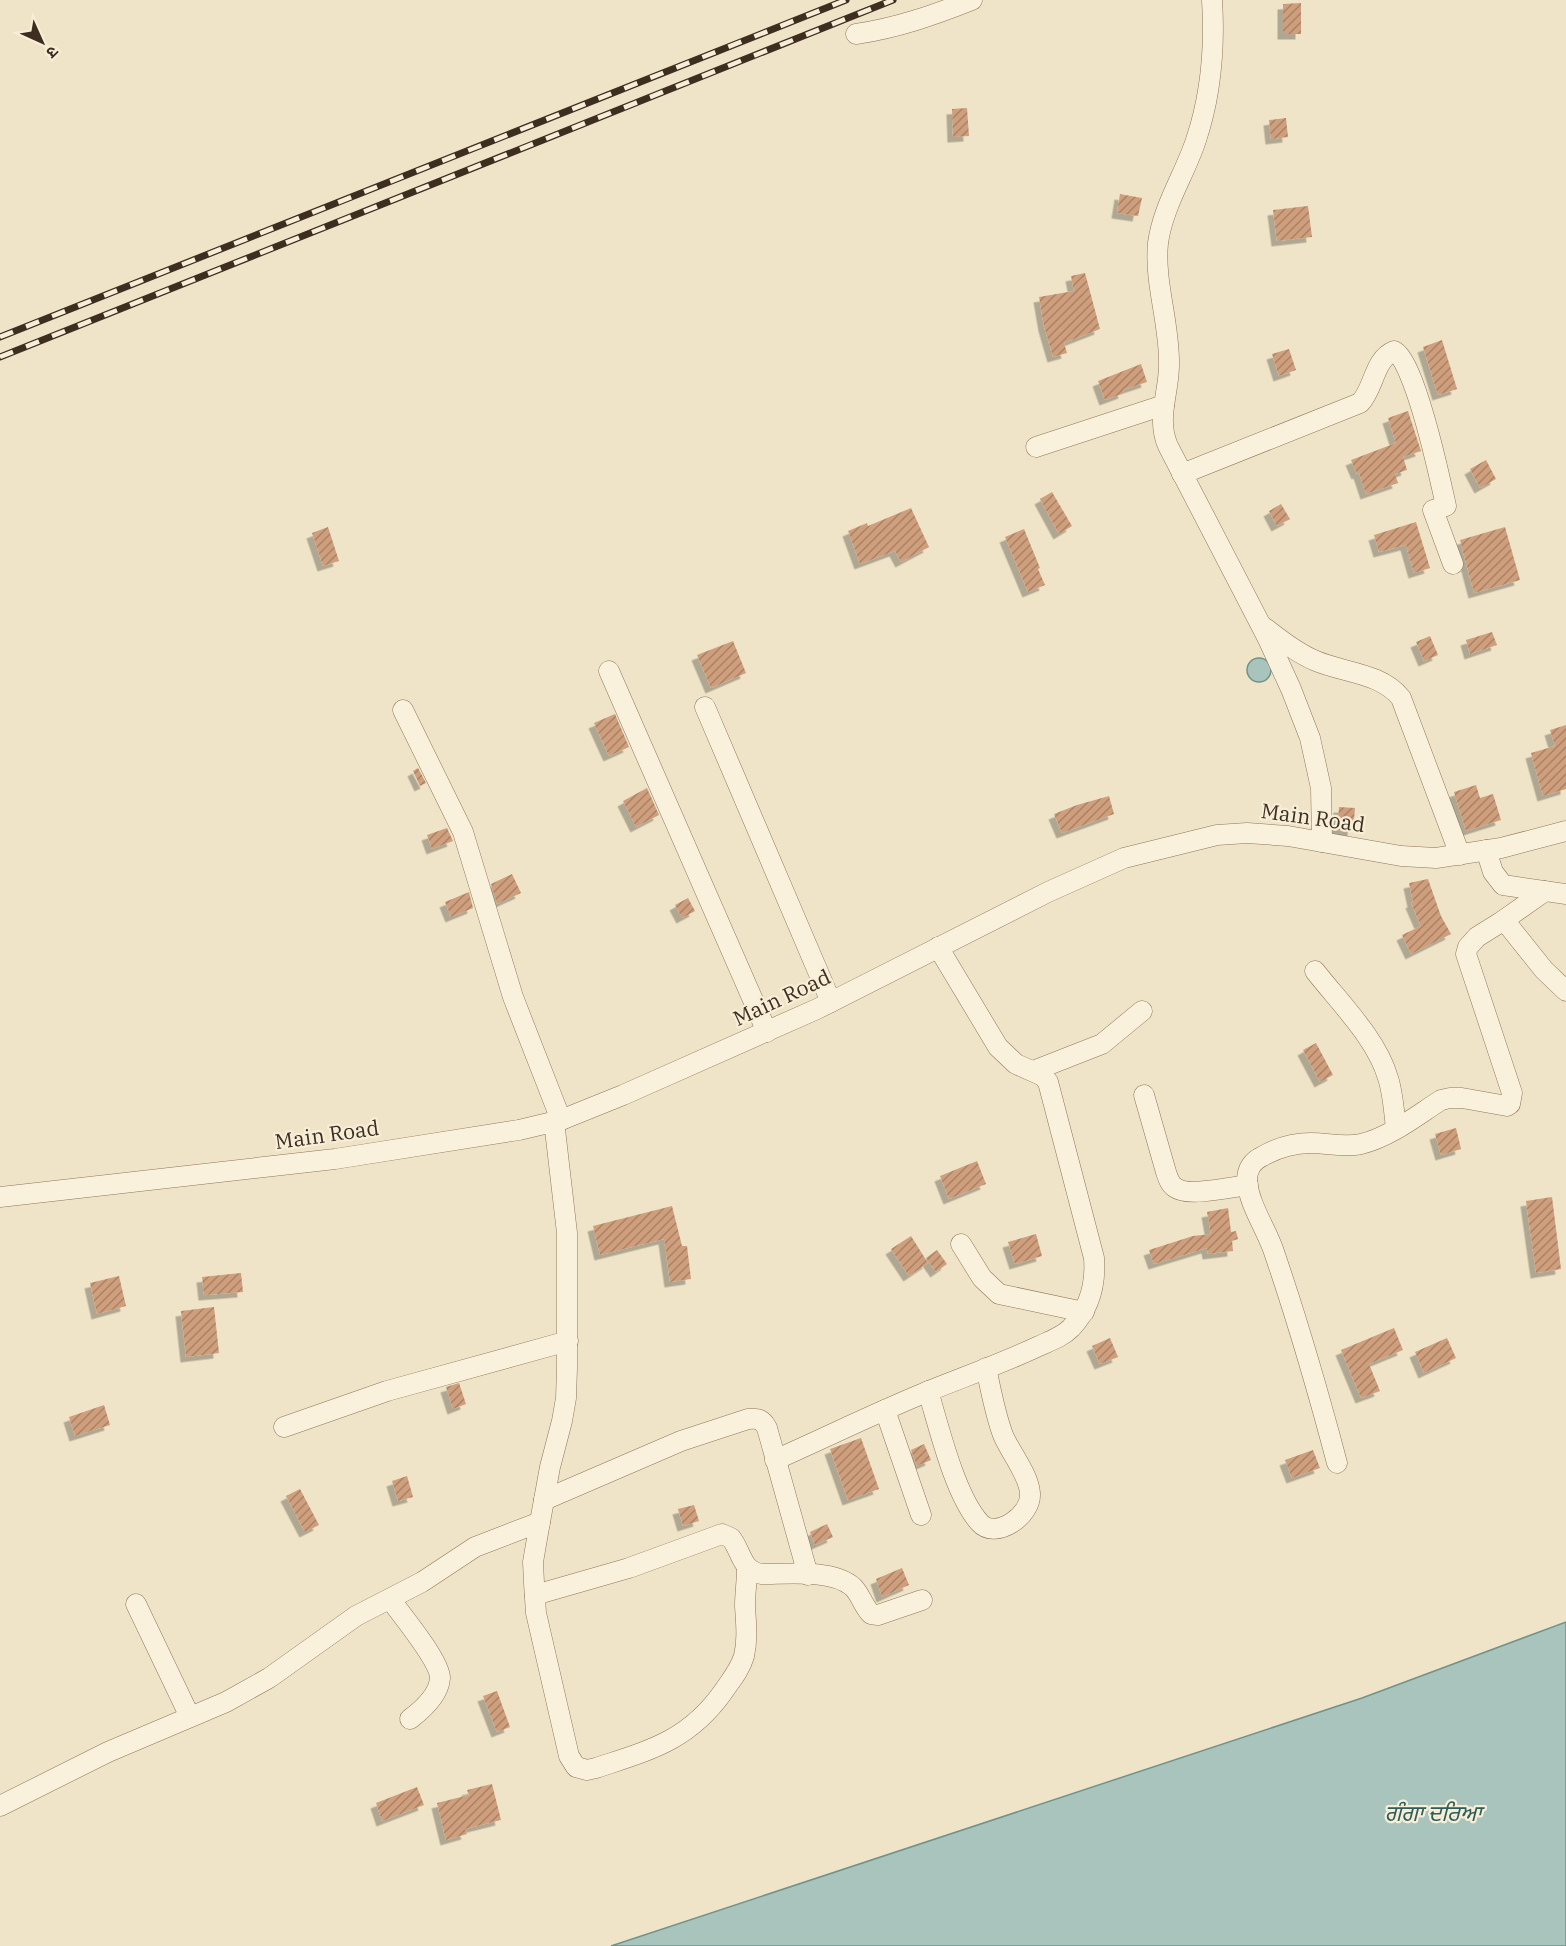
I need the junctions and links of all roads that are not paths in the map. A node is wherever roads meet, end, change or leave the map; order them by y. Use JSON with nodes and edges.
{"nodes":[{"id":1,"x":972,"y":0,"type":"edge"},
{"id":2,"x":1212,"y":0,"type":"edge"},
{"id":3,"x":856,"y":34,"type":"dead end"},
{"id":4,"x":1164,"y":405,"type":"junction"},
{"id":5,"x":1036,"y":447,"type":"dead end"},
{"id":6,"x":1182,"y":474,"type":"junction"},
{"id":7,"x":1453,"y":564,"type":"dead end"},
{"id":8,"x":1261,"y":624,"type":"junction"},
{"id":9,"x":609,"y":671,"type":"dead end"},
{"id":10,"x":705,"y":706,"type":"dead end"},
{"id":11,"x":403,"y":710,"type":"dead end"},
{"id":12,"x":1566,"y":831,"type":"edge"},
{"id":13,"x":1322,"y":842,"type":"junction"},
{"id":14,"x":1486,"y":850,"type":"junction"},
{"id":15,"x":1460,"y":855,"type":"junction"},
{"id":16,"x":1545,"y":891,"type":"junction"},
{"id":17,"x":1566,"y":894,"type":"edge"},
{"id":18,"x":1504,"y":920,"type":"junction"},
{"id":19,"x":938,"y":947,"type":"junction"},
{"id":20,"x":1315,"y":971,"type":"dead end"},
{"id":21,"x":1566,"y":991,"type":"edge"},
{"id":22,"x":831,"y":1002,"type":"junction"},
{"id":23,"x":1142,"y":1011,"type":"dead end"},
{"id":24,"x":767,"y":1032,"type":"junction"},
{"id":25,"x":1033,"y":1071,"type":"junction"},
{"id":26,"x":1144,"y":1095,"type":"dead end"},
{"id":27,"x":558,"y":1120,"type":"junction"},
{"id":28,"x":1396,"y":1128,"type":"junction"},
{"id":29,"x":1248,"y":1185,"type":"junction"},
{"id":30,"x":0,"y":1197,"type":"edge"},
{"id":31,"x":962,"y":1245,"type":"dead end"},
{"id":32,"x":1084,"y":1312,"type":"junction"},
{"id":33,"x":568,"y":1341,"type":"junction"},
{"id":34,"x":986,"y":1368,"type":"junction"},
{"id":35,"x":928,"y":1391,"type":"junction"},
{"id":36,"x":885,"y":1410,"type":"junction"},
{"id":37,"x":284,"y":1427,"type":"dead end"},
{"id":38,"x":775,"y":1460,"type":"junction"},
{"id":39,"x":1337,"y":1463,"type":"dead end"},
{"id":40,"x":544,"y":1500,"type":"junction"},
{"id":41,"x":921,"y":1515,"type":"dead end"},
{"id":42,"x":540,"y":1522,"type":"junction"},
{"id":43,"x":747,"y":1569,"type":"junction"},
{"id":44,"x":808,"y":1575,"type":"junction"},
{"id":45,"x":535,"y":1595,"type":"junction"},
{"id":46,"x":390,"y":1599,"type":"junction"},
{"id":47,"x":922,"y":1600,"type":"dead end"},
{"id":48,"x":136,"y":1604,"type":"dead end"},
{"id":49,"x":190,"y":1717,"type":"junction"},
{"id":50,"x":410,"y":1719,"type":"dead end"},
{"id":51,"x":0,"y":1806,"type":"edge"}],
"edges":[{"from":1,"to":3,"type":"street"},
{"from":2,"to":4,"type":"street"},
{"from":4,"to":5,"type":"street"},
{"from":4,"to":6,"type":"street"},
{"from":6,"to":7,"type":"street"},
{"from":6,"to":8,"type":"street"},
{"from":8,"to":13,"type":"street"},
{"from":8,"to":15,"type":"street"},
{"from":9,"to":24,"type":"street"},
{"from":10,"to":22,"type":"street"},
{"from":11,"to":27,"type":"street"},
{"from":12,"to":14,"type":"street","name":"Main Road"},
{"from":13,"to":15,"type":"street","name":"Main Road"},
{"from":13,"to":19,"type":"street","name":"Main Road"},
{"from":14,"to":15,"type":"street","name":"Main Road"},
{"from":14,"to":16,"type":"street"},
{"from":16,"to":17,"type":"street"},
{"from":16,"to":18,"type":"street"},
{"from":18,"to":21,"type":"street"},
{"from":18,"to":28,"type":"street"},
{"from":19,"to":22,"type":"street","name":"Main Road"},
{"from":19,"to":25,"type":"street"},
{"from":20,"to":28,"type":"street"},
{"from":22,"to":24,"type":"street","name":"Main Road"},
{"from":23,"to":25,"type":"street"},
{"from":24,"to":27,"type":"street","name":"Main Road"},
{"from":25,"to":32,"type":"street"},
{"from":26,"to":29,"type":"street"},
{"from":27,"to":30,"type":"street","name":"Main Road"},
{"from":27,"to":33,"type":"street"},
{"from":28,"to":29,"type":"street"},
{"from":29,"to":39,"type":"street"},
{"from":31,"to":32,"type":"street"},
{"from":32,"to":34,"type":"street"},
{"from":33,"to":37,"type":"street"},
{"from":33,"to":40,"type":"street"},
{"from":34,"to":35,"type":"street"},
{"from":34,"to":35,"type":"street"},
{"from":35,"to":36,"type":"street"},
{"from":36,"to":38,"type":"street"},
{"from":36,"to":41,"type":"street"},
{"from":38,"to":40,"type":"street"},
{"from":38,"to":44,"type":"street"},
{"from":40,"to":42,"type":"street"},
{"from":42,"to":45,"type":"street"},
{"from":42,"to":46,"type":"street"},
{"from":43,"to":44,"type":"street"},
{"from":43,"to":45,"type":"street"},
{"from":43,"to":45,"type":"street"},
{"from":44,"to":47,"type":"street"},
{"from":46,"to":49,"type":"street"},
{"from":46,"to":50,"type":"street"},
{"from":48,"to":49,"type":"street"},
{"from":49,"to":51,"type":"street"}]}
